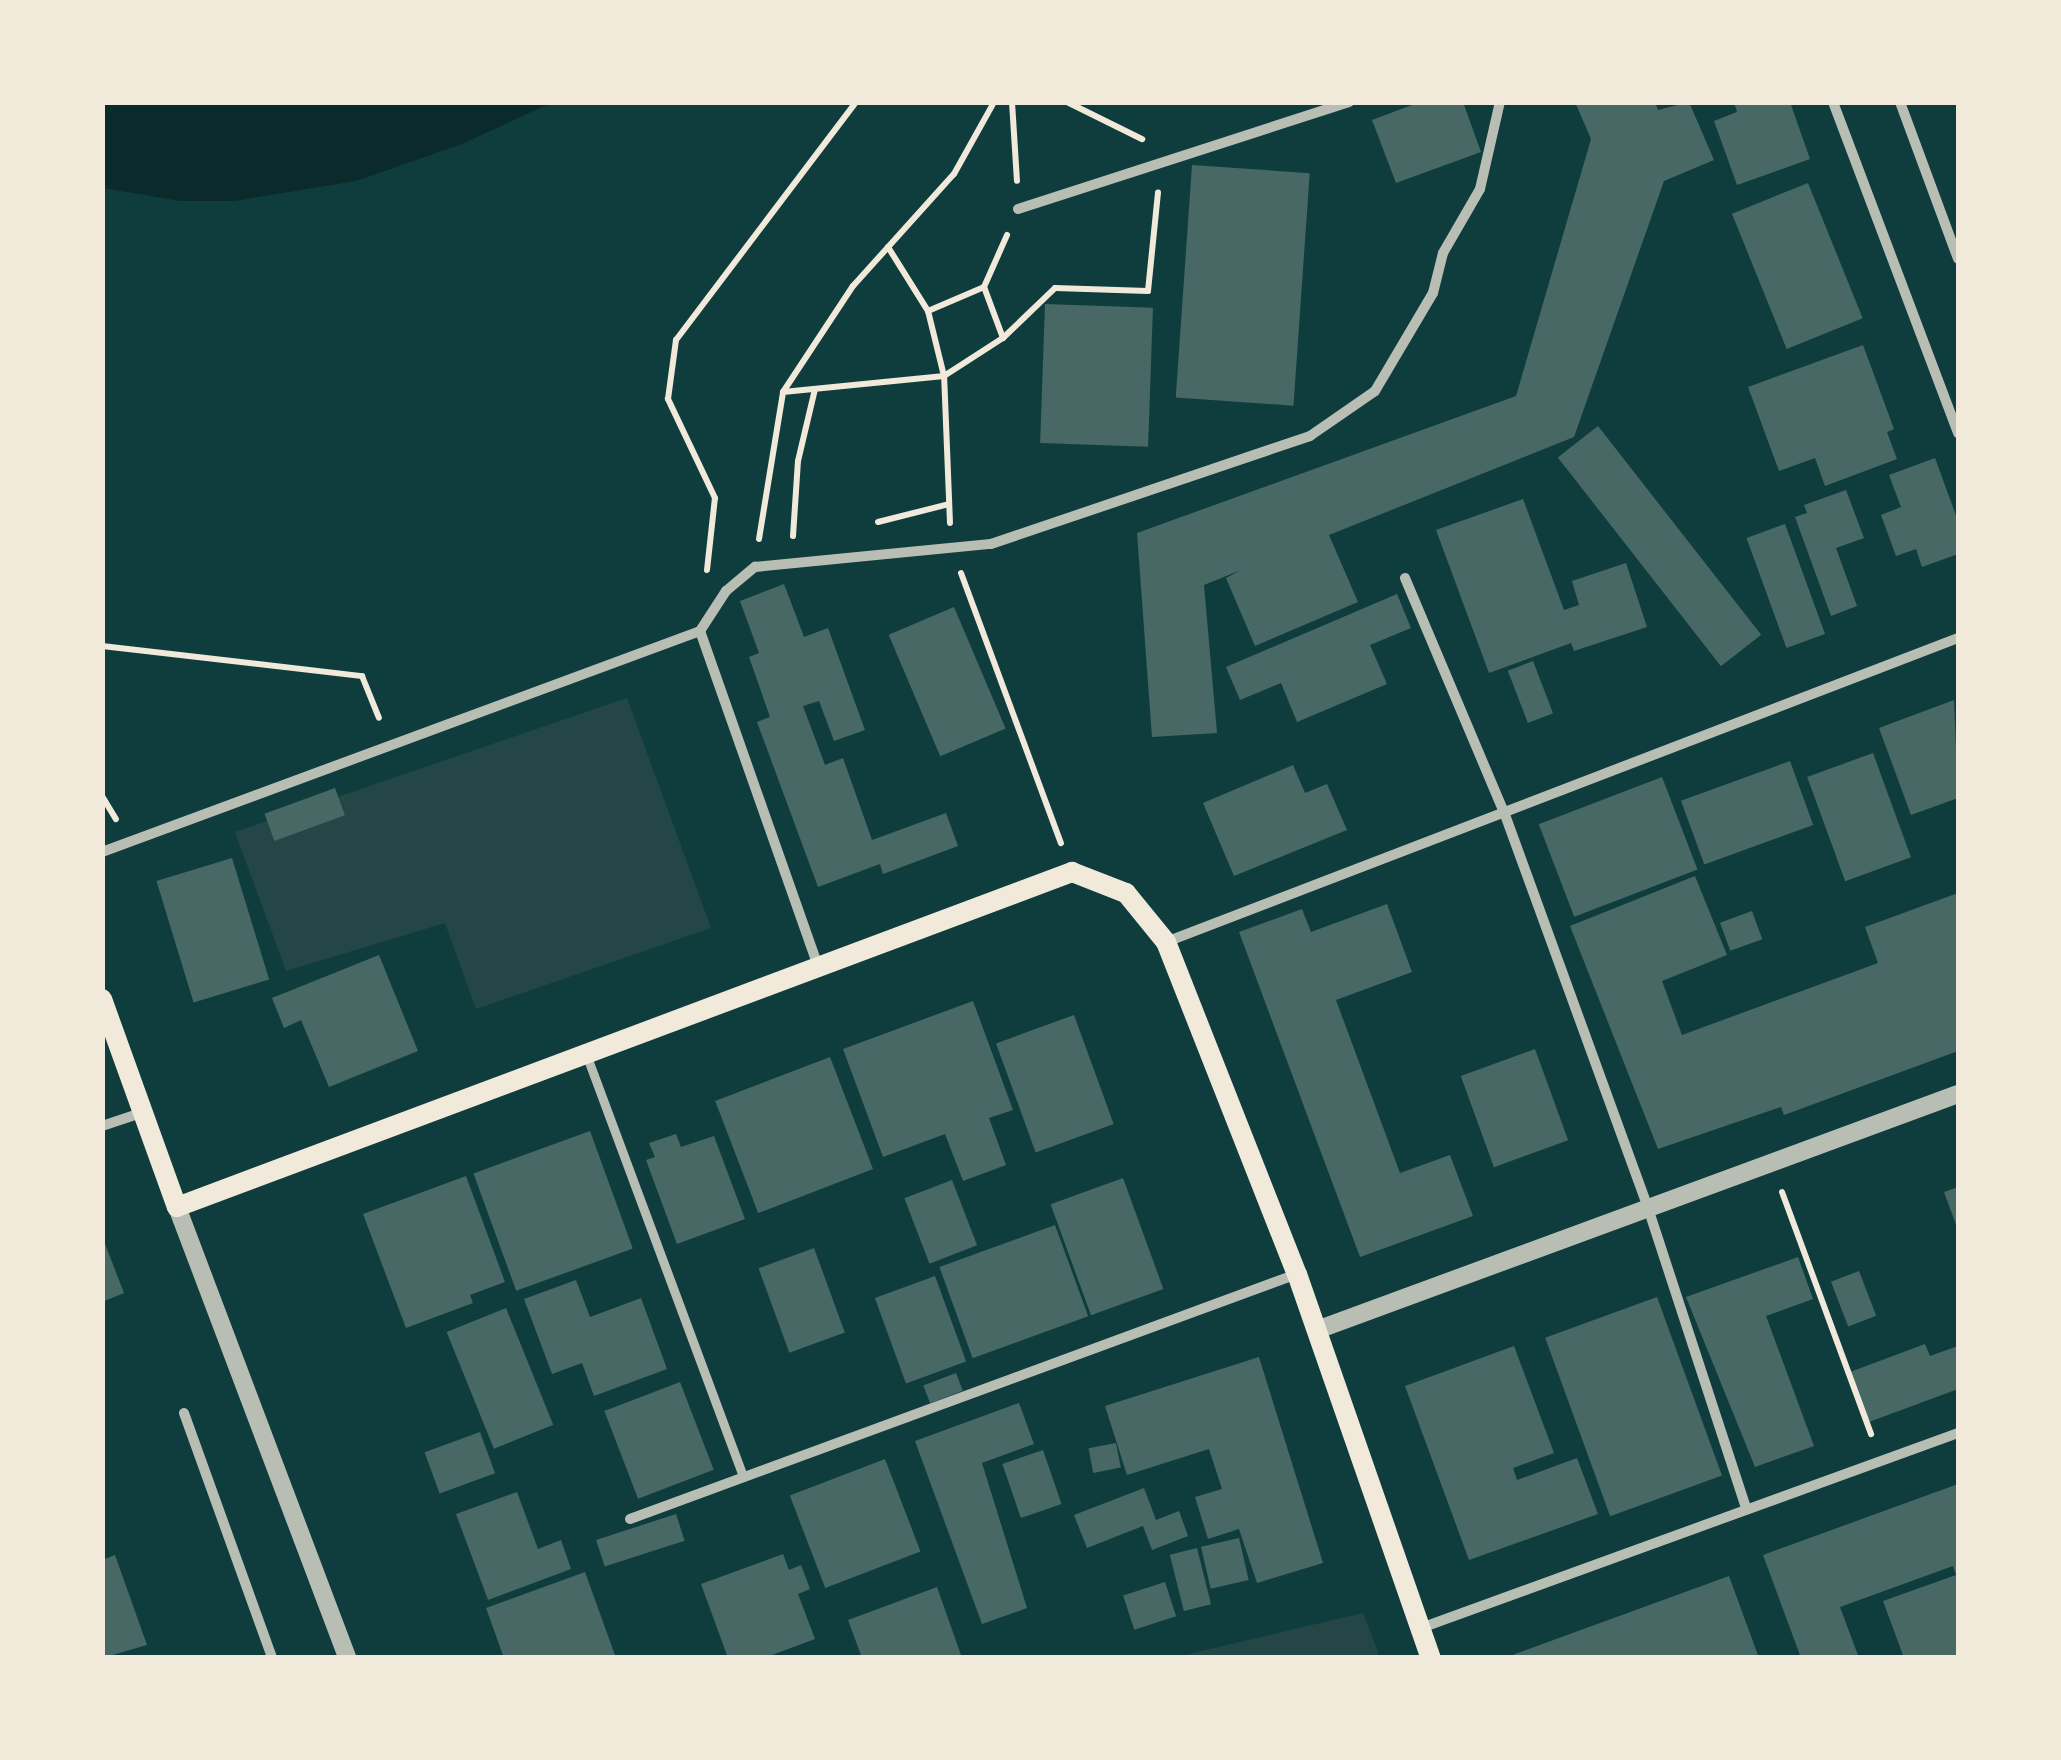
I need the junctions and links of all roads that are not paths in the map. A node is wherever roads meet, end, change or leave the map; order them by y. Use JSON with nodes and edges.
{"nodes":[{"id":1,"x":1349,"y":102,"type":"edge"},
{"id":2,"x":1500,"y":102,"type":"edge"},
{"id":3,"x":1834,"y":102,"type":"edge"},
{"id":4,"x":1900,"y":102,"type":"edge"},
{"id":5,"x":1018,"y":209,"type":"road end"},
{"id":6,"x":1958,"y":259,"type":"edge"},
{"id":7,"x":1958,"y":432,"type":"edge"},
{"id":8,"x":1404,"y":578,"type":"dead end"},
{"id":9,"x":700,"y":630,"type":"junction"},
{"id":10,"x":1958,"y":638,"type":"edge"},
{"id":11,"x":1504,"y":812,"type":"junction"},
{"id":12,"x":102,"y":852,"type":"edge"},
{"id":13,"x":1166,"y":942,"type":"junction"},
{"id":14,"x":816,"y":963,"type":"junction"},
{"id":15,"x":102,"y":999,"type":"edge"},
{"id":16,"x":585,"y":1051,"type":"junction"},
{"id":17,"x":1958,"y":1094,"type":"edge"},
{"id":18,"x":142,"y":1113,"type":"junction"},
{"id":19,"x":102,"y":1126,"type":"edge"},
{"id":20,"x":177,"y":1208,"type":"junction"},
{"id":21,"x":1648,"y":1208,"type":"junction"},
{"id":22,"x":1297,"y":1274,"type":"junction"},
{"id":23,"x":1317,"y":1330,"type":"junction"},
{"id":24,"x":184,"y":1414,"type":"dead end"},
{"id":25,"x":1958,"y":1432,"type":"edge"},
{"id":26,"x":743,"y":1476,"type":"junction"},
{"id":27,"x":1746,"y":1507,"type":"junction"},
{"id":28,"x":630,"y":1519,"type":"dead end"},
{"id":29,"x":1420,"y":1628,"type":"junction"},
{"id":30,"x":272,"y":1658,"type":"edge"},
{"id":31,"x":348,"y":1658,"type":"edge"},
{"id":32,"x":1431,"y":1658,"type":"edge"}],
"edges":[{"from":1,"to":5,"type":"street"},
{"from":2,"to":9,"type":"street"},
{"from":3,"to":7,"type":"street"},
{"from":4,"to":6,"type":"street"},
{"from":8,"to":11,"type":"street"},
{"from":9,"to":12,"type":"street"},
{"from":9,"to":14,"type":"street"},
{"from":10,"to":11,"type":"street"},
{"from":11,"to":13,"type":"street"},
{"from":11,"to":21,"type":"street"},
{"from":13,"to":14,"type":"main road"},
{"from":13,"to":22,"type":"main road"},
{"from":14,"to":16,"type":"main road"},
{"from":15,"to":18,"type":"main road"},
{"from":16,"to":20,"type":"main road"},
{"from":16,"to":26,"type":"street"},
{"from":17,"to":21,"type":"street"},
{"from":18,"to":19,"type":"street"},
{"from":18,"to":20,"type":"main road"},
{"from":20,"to":31,"type":"street"},
{"from":21,"to":23,"type":"street"},
{"from":21,"to":27,"type":"street"},
{"from":22,"to":23,"type":"main road"},
{"from":22,"to":26,"type":"street"},
{"from":23,"to":29,"type":"main road"},
{"from":24,"to":30,"type":"street"},
{"from":25,"to":27,"type":"street"},
{"from":26,"to":28,"type":"street"},
{"from":27,"to":29,"type":"street"},
{"from":29,"to":32,"type":"main road"}]}
